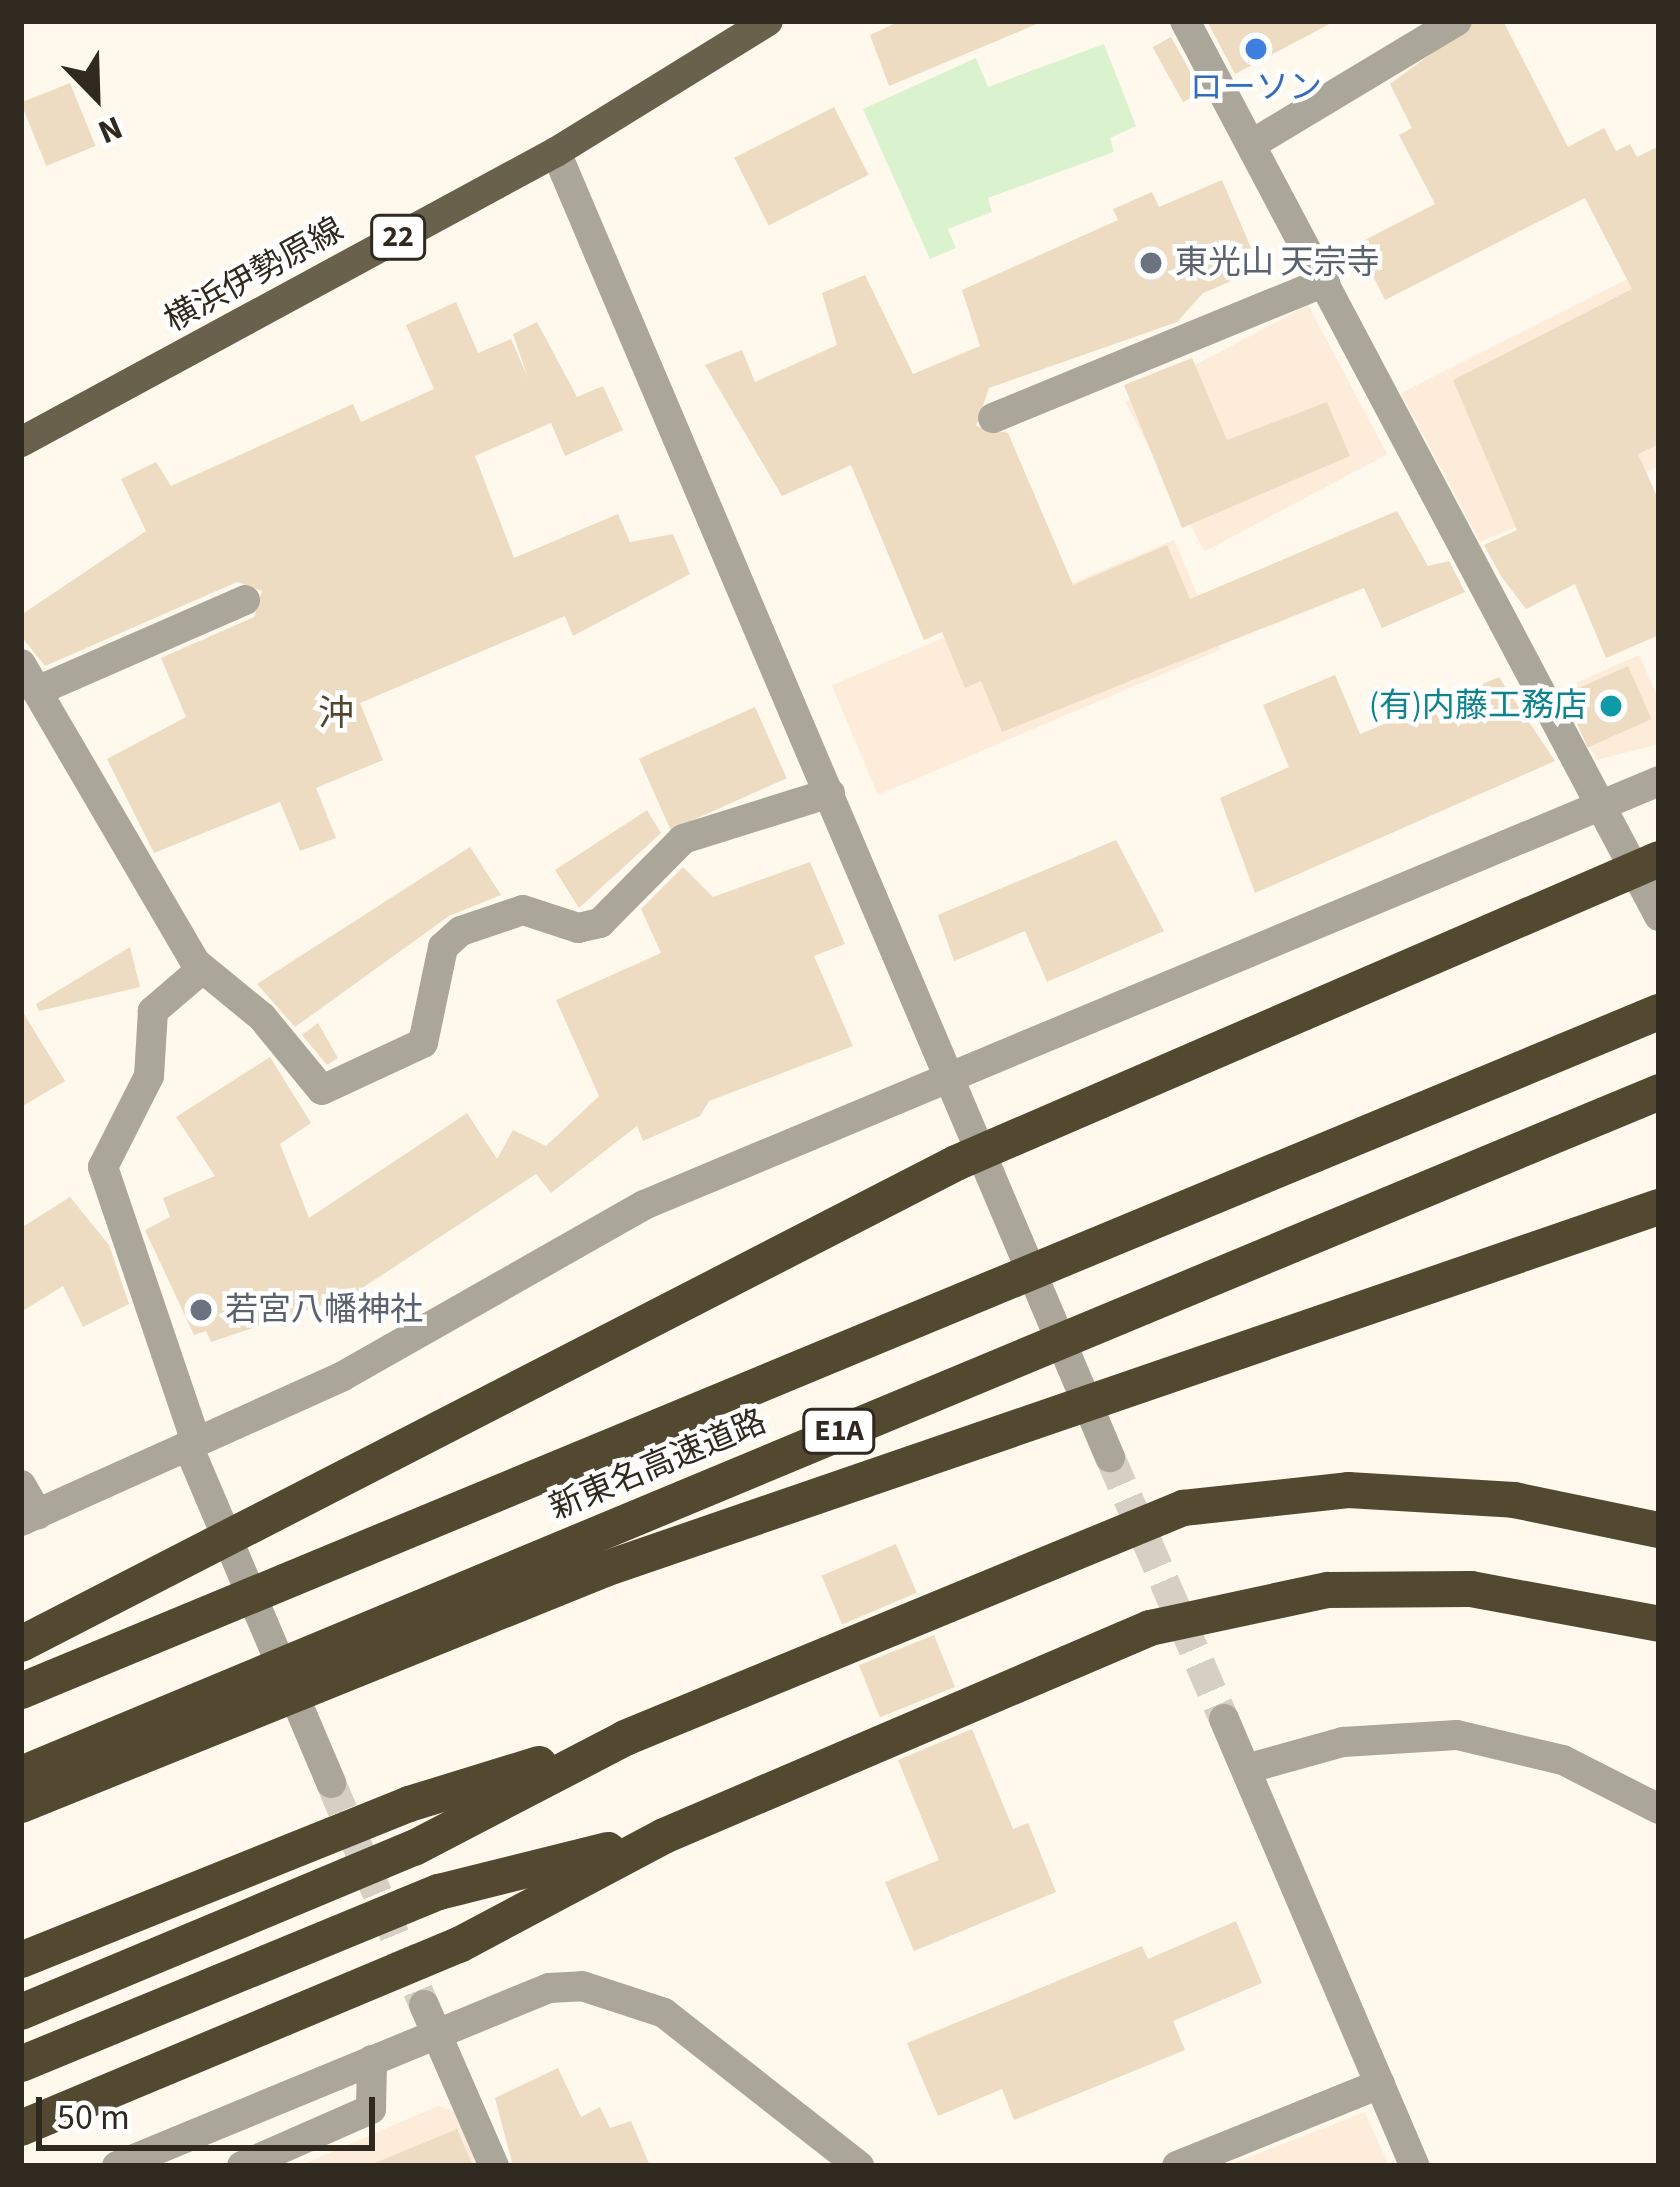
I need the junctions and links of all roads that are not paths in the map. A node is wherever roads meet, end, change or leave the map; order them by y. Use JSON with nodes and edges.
{"nodes":[{"id":1,"x":768,"y":21,"type":"edge"},
{"id":2,"x":1185,"y":21,"type":"edge"},
{"id":3,"x":1457,"y":21,"type":"edge"},
{"id":4,"x":1252,"y":144,"type":"junction"},
{"id":5,"x":556,"y":152,"type":"junction"},
{"id":6,"x":1325,"y":282,"type":"junction"},
{"id":7,"x":993,"y":418,"type":"dead end"},
{"id":8,"x":21,"y":442,"type":"edge"},
{"id":9,"x":245,"y":600,"type":"dead end"},
{"id":10,"x":29,"y":677,"type":"edge"},
{"id":11,"x":1659,"y":781,"type":"edge"},
{"id":12,"x":830,"y":793,"type":"junction"},
{"id":13,"x":1600,"y":805,"type":"junction"},
{"id":14,"x":1659,"y":859,"type":"edge"},
{"id":15,"x":1659,"y":916,"type":"edge"},
{"id":16,"x":202,"y":969,"type":"junction"},
{"id":17,"x":1659,"y":1012,"type":"edge"},
{"id":18,"x":949,"y":1071,"type":"junction"},
{"id":19,"x":1659,"y":1092,"type":"edge"},
{"id":20,"x":1659,"y":1207,"type":"edge"},
{"id":21,"x":189,"y":1448,"type":"junction"},
{"id":22,"x":1110,"y":1457,"type":"tunnel mouth"},
{"id":23,"x":21,"y":1485,"type":"edge"},
{"id":24,"x":30,"y":1518,"type":"edge"},
{"id":25,"x":1659,"y":1529,"type":"edge"},
{"id":26,"x":1579,"y":1605,"type":"junction"},
{"id":27,"x":1659,"y":1624,"type":"edge"},
{"id":28,"x":1659,"y":1642,"type":"edge"},
{"id":29,"x":21,"y":1644,"type":"edge"},
{"id":30,"x":21,"y":1691,"type":"edge"},
{"id":31,"x":1224,"y":1719,"type":"tunnel mouth"},
{"id":32,"x":625,"y":1738,"type":"junction"},
{"id":33,"x":1246,"y":1769,"type":"junction"},
{"id":34,"x":21,"y":1774,"type":"edge"},
{"id":35,"x":332,"y":1783,"type":"tunnel mouth"},
{"id":36,"x":21,"y":1804,"type":"edge"},
{"id":37,"x":1659,"y":1810,"type":"edge"},
{"id":38,"x":664,"y":1836,"type":"junction"},
{"id":39,"x":21,"y":1960,"type":"edge"},
{"id":40,"x":21,"y":2012,"type":"edge"},
{"id":41,"x":431,"y":2019,"type":"junction"},
{"id":42,"x":372,"y":2060,"type":"junction"},
{"id":43,"x":21,"y":2064,"type":"edge"},
{"id":44,"x":1380,"y":2084,"type":"junction"},
{"id":45,"x":21,"y":2128,"type":"edge"},
{"id":46,"x":118,"y":2166,"type":"edge"},
{"id":47,"x":242,"y":2166,"type":"edge"},
{"id":48,"x":494,"y":2166,"type":"edge"},
{"id":49,"x":859,"y":2166,"type":"edge"},
{"id":50,"x":1178,"y":2166,"type":"edge"},
{"id":51,"x":1415,"y":2166,"type":"edge"}],
"edges":[{"from":1,"to":5,"type":"main road","name":"横浜伊勢原線","number":"22"},
{"from":2,"to":4,"type":"street"},
{"from":3,"to":4,"type":"street"},
{"from":4,"to":6,"type":"street"},
{"from":5,"to":8,"type":"main road","name":"横浜伊勢原線","number":"22"},
{"from":5,"to":12,"type":"street"},
{"from":6,"to":7,"type":"street"},
{"from":6,"to":13,"type":"street"},
{"from":9,"to":10,"type":"street"},
{"from":10,"to":16,"type":"street"},
{"from":11,"to":13,"type":"street"},
{"from":12,"to":16,"type":"street"},
{"from":12,"to":18,"type":"street"},
{"from":13,"to":15,"type":"street"},
{"from":13,"to":18,"type":"street"},
{"from":14,"to":29,"type":"highway"},
{"from":16,"to":21,"type":"street"},
{"from":17,"to":30,"type":"highway","name":"新東名高速道路","number":"E1A"},
{"from":18,"to":21,"type":"street"},
{"from":18,"to":22,"type":"street"},
{"from":19,"to":34,"type":"highway","name":"新東名高速道路","number":"E1A"},
{"from":20,"to":36,"type":"highway"},
{"from":21,"to":24,"type":"street"},
{"from":21,"to":35,"type":"street"},
{"from":23,"to":24,"type":"street"},
{"from":25,"to":32,"type":"highway"},
{"from":26,"to":27,"type":"highway"},
{"from":26,"to":28,"type":"highway"},
{"from":26,"to":38,"type":"highway"},
{"from":31,"to":33,"type":"street"},
{"from":32,"to":39,"type":"highway"},
{"from":32,"to":40,"type":"highway"},
{"from":33,"to":37,"type":"street"},
{"from":33,"to":44,"type":"street"},
{"from":38,"to":43,"type":"highway"},
{"from":38,"to":45,"type":"highway"},
{"from":41,"to":42,"type":"street"},
{"from":41,"to":48,"type":"street"},
{"from":41,"to":49,"type":"street"},
{"from":42,"to":46,"type":"street"},
{"from":42,"to":47,"type":"street"},
{"from":44,"to":50,"type":"street"},
{"from":44,"to":51,"type":"street"}]}
